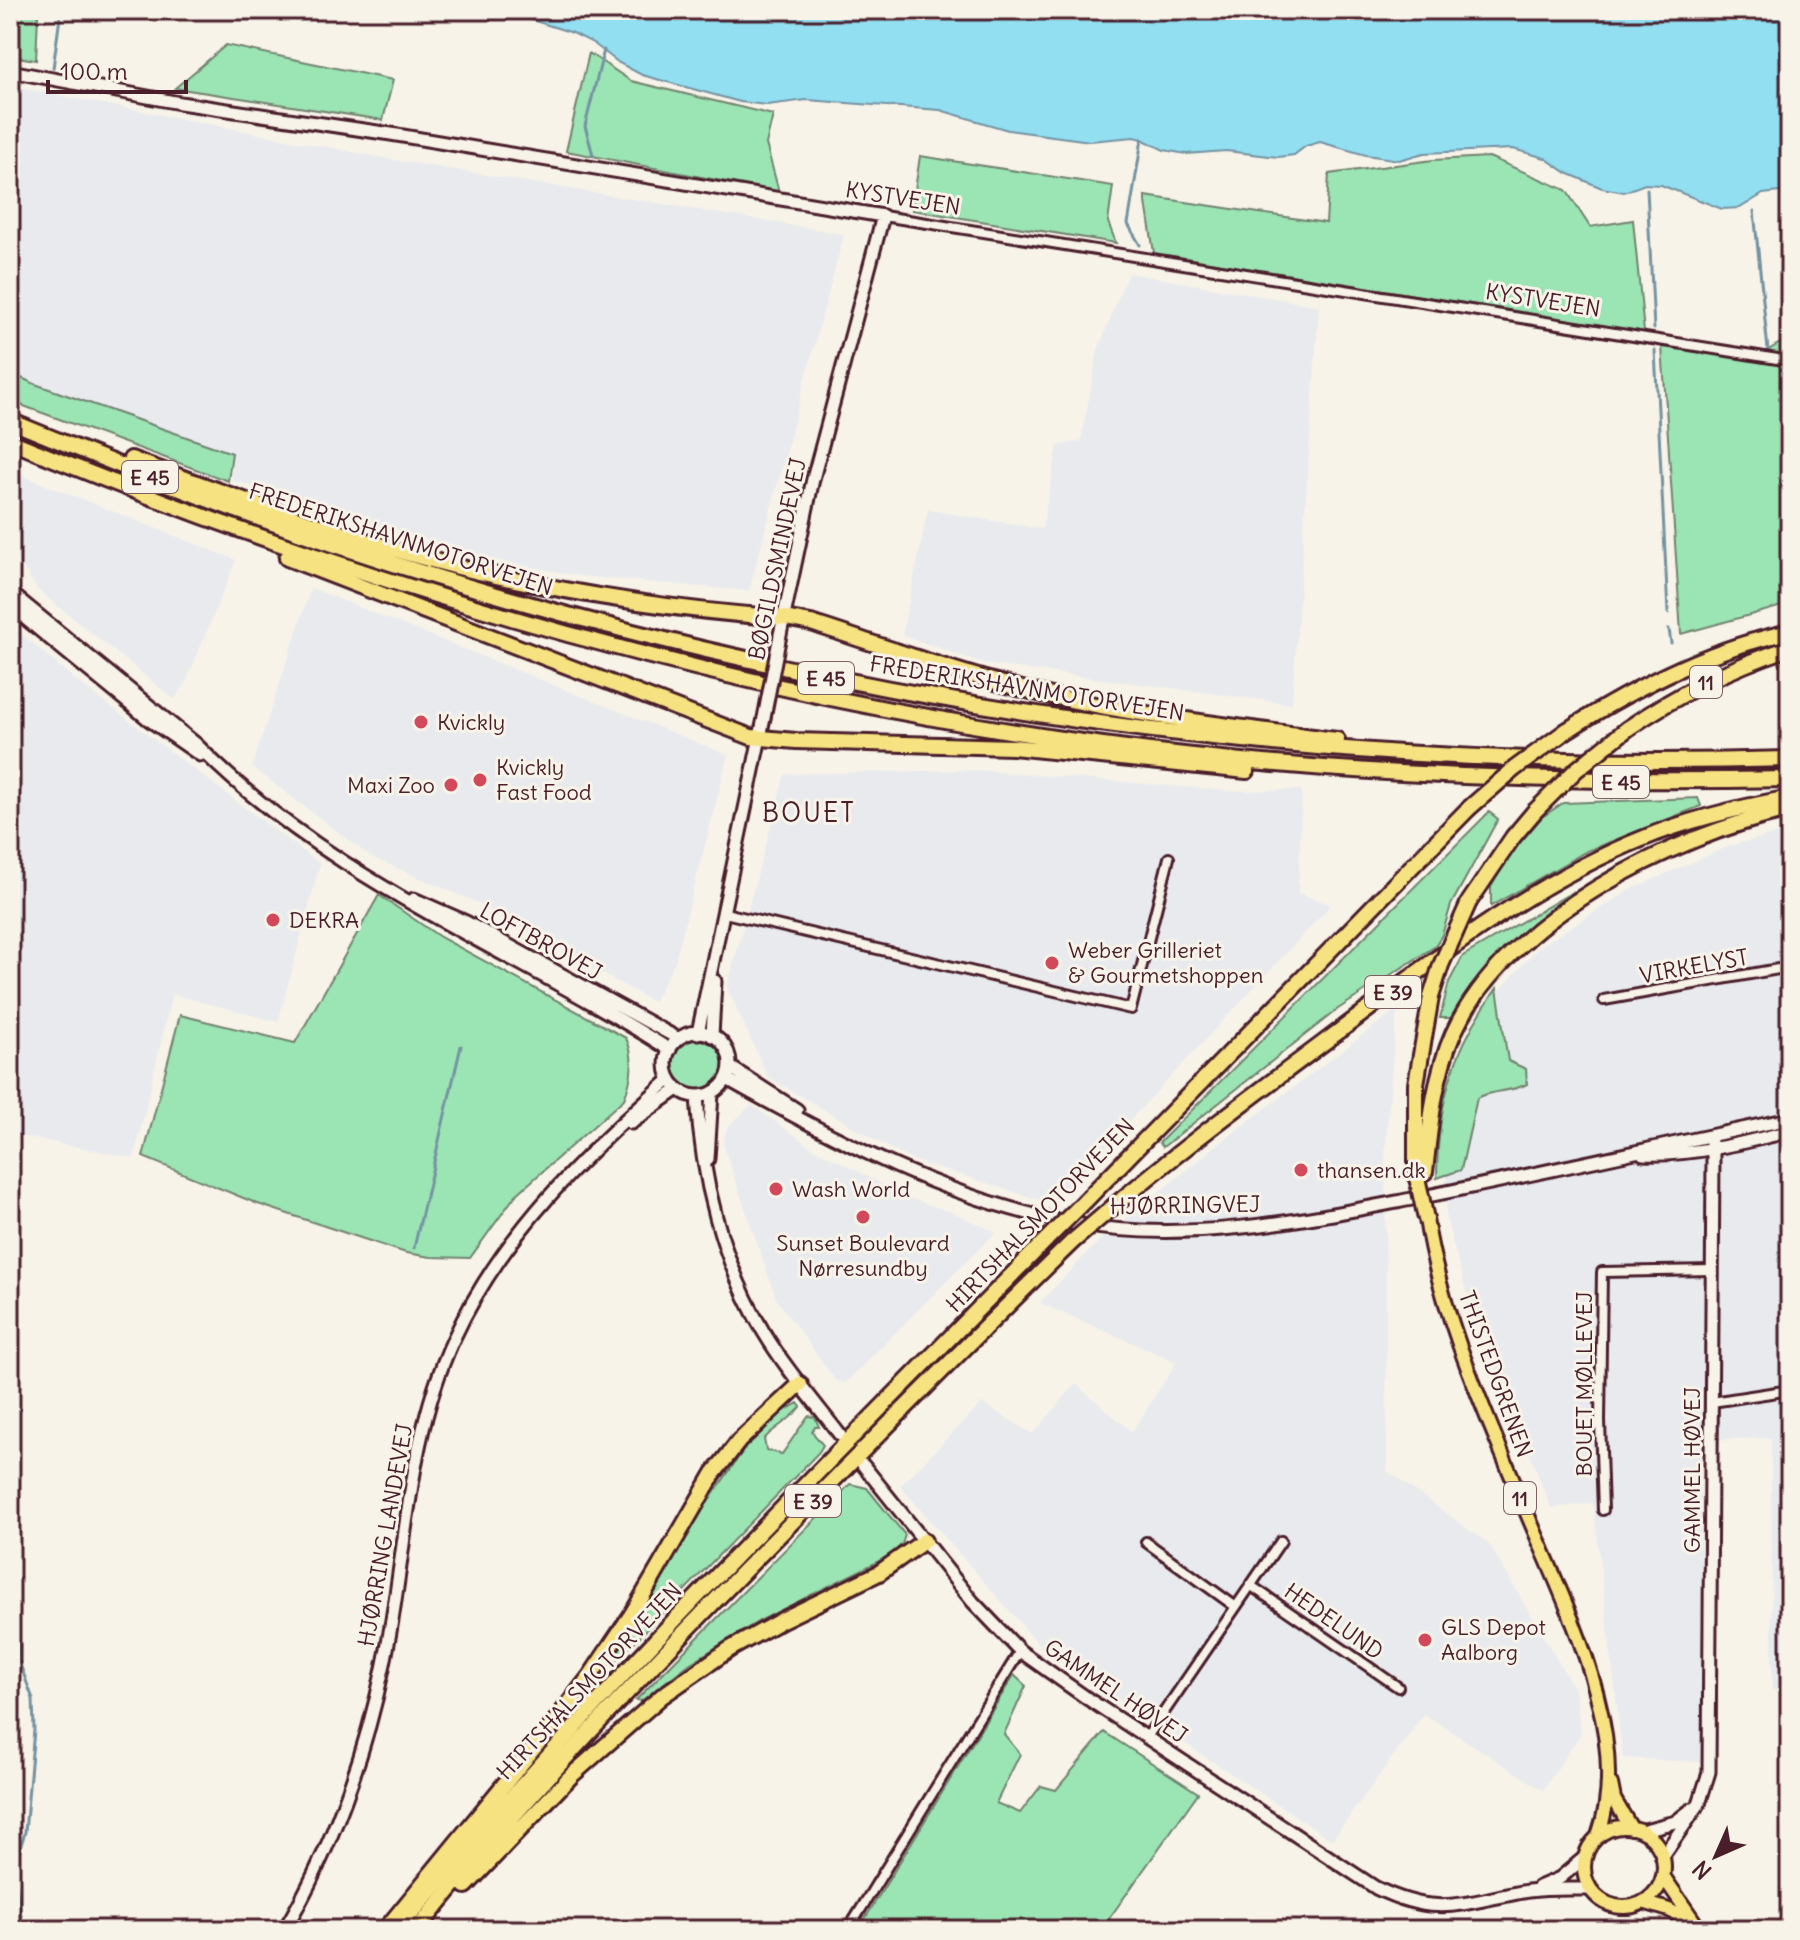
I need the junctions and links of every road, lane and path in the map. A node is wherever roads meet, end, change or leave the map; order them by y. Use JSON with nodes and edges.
{"nodes":[{"id":1,"x":10,"y":71,"type":"edge"},
{"id":2,"x":883,"y":216,"type":"junction"},
{"id":3,"x":1790,"y":361,"type":"edge"},
{"id":4,"x":10,"y":418,"type":"edge"},
{"id":5,"x":10,"y":441,"type":"edge"},
{"id":6,"x":114,"y":484,"type":"junction"},
{"id":7,"x":10,"y":592,"type":"edge"},
{"id":8,"x":10,"y":606,"type":"edge"},
{"id":9,"x":785,"y":618,"type":"junction"},
{"id":10,"x":1790,"y":632,"type":"edge"},
{"id":11,"x":1790,"y":648,"type":"edge"},
{"id":12,"x":759,"y":738,"type":"junction"},
{"id":13,"x":1477,"y":758,"type":"junction"},
{"id":14,"x":1790,"y":759,"type":"edge"},
{"id":15,"x":215,"y":763,"type":"junction"},
{"id":16,"x":1452,"y":776,"type":"junction"},
{"id":17,"x":1790,"y":779,"type":"edge"},
{"id":18,"x":1790,"y":798,"type":"edge"},
{"id":19,"x":1790,"y":810,"type":"edge"},
{"id":20,"x":1169,"y":858,"type":"dead end"},
{"id":21,"x":382,"y":884,"type":"junction"},
{"id":22,"x":725,"y":913,"type":"junction"},
{"id":23,"x":715,"y":957,"type":"junction"},
{"id":24,"x":1790,"y":967,"type":"edge"},
{"id":25,"x":1604,"y":1000,"type":"dead end"},
{"id":26,"x":698,"y":1033,"type":"junction"},
{"id":27,"x":712,"y":1036,"type":"junction"},
{"id":28,"x":679,"y":1039,"type":"junction"},
{"id":29,"x":670,"y":1050,"type":"junction"},
{"id":30,"x":728,"y":1073,"type":"junction"},
{"id":31,"x":670,"y":1079,"type":"junction"},
{"id":32,"x":678,"y":1089,"type":"junction"},
{"id":33,"x":712,"y":1093,"type":"junction"},
{"id":34,"x":697,"y":1096,"type":"junction"},
{"id":35,"x":1790,"y":1119,"type":"edge"},
{"id":36,"x":1790,"y":1131,"type":"edge"},
{"id":37,"x":607,"y":1139,"type":"junction"},
{"id":38,"x":1711,"y":1142,"type":"junction"},
{"id":39,"x":707,"y":1172,"type":"junction"},
{"id":40,"x":1421,"y":1172,"type":"junction"},
{"id":41,"x":1427,"y":1224,"type":"joint"},
{"id":42,"x":1713,"y":1270,"type":"junction"},
{"id":43,"x":800,"y":1384,"type":"junction"},
{"id":44,"x":1790,"y":1390,"type":"edge"},
{"id":45,"x":1712,"y":1402,"type":"junction"},
{"id":46,"x":840,"y":1435,"type":"dead end"},
{"id":47,"x":863,"y":1465,"type":"dead end"},
{"id":48,"x":1603,"y":1510,"type":"dead end"},
{"id":49,"x":924,"y":1541,"type":"junction"},
{"id":50,"x":1281,"y":1541,"type":"dead end"},
{"id":51,"x":1146,"y":1542,"type":"dead end"},
{"id":52,"x":1250,"y":1585,"type":"junction"},
{"id":53,"x":1236,"y":1607,"type":"junction"},
{"id":54,"x":1020,"y":1651,"type":"junction"},
{"id":55,"x":1398,"y":1687,"type":"dead end"},
{"id":56,"x":1147,"y":1737,"type":"junction"},
{"id":57,"x":1606,"y":1768,"type":"junction"},
{"id":58,"x":1699,"y":1804,"type":"junction"},
{"id":59,"x":1636,"y":1830,"type":"junction"},
{"id":60,"x":1598,"y":1836,"type":"junction"},
{"id":61,"x":1662,"y":1857,"type":"junction"},
{"id":62,"x":1584,"y":1858,"type":"junction"},
{"id":63,"x":1663,"y":1876,"type":"junction"},
{"id":64,"x":1590,"y":1889,"type":"junction"},
{"id":65,"x":1531,"y":1890,"type":"junction"},
{"id":66,"x":1643,"y":1902,"type":"junction"},
{"id":67,"x":1698,"y":1927,"type":"edge"},
{"id":68,"x":284,"y":1930,"type":"edge"},
{"id":69,"x":385,"y":1930,"type":"edge"},
{"id":70,"x":398,"y":1930,"type":"edge"},
{"id":71,"x":417,"y":1930,"type":"edge"},
{"id":72,"x":425,"y":1930,"type":"edge"},
{"id":73,"x":848,"y":1930,"type":"edge"}],
"edges":[{"from":1,"to":2,"type":"street","name":"KYSTVEJEN"},
{"from":2,"to":3,"type":"street","name":"KYSTVEJEN"},
{"from":2,"to":9,"type":"street","name":"BØGILDSMINDEVEJ"},
{"from":4,"to":9,"type":"highway"},
{"from":4,"to":13,"type":"highway","name":"FREDERIKSHAVNMOTORVEJEN","number":"E 45"},
{"from":5,"to":6,"type":"highway","name":"FREDERIKSHAVNMOTORVEJEN","number":"E 45"},
{"from":6,"to":12,"type":"highway"},
{"from":6,"to":16,"type":"highway","name":"FREDERIKSHAVNMOTORVEJEN","number":"E 45"},
{"from":7,"to":15,"type":"street","name":"LOFTBROVEJ"},
{"from":8,"to":15,"type":"street","name":"LOFTBROVEJ"},
{"from":9,"to":12,"type":"street","name":"BØGILDSMINDEVEJ","bridge":true},
{"from":9,"to":13,"type":"highway"},
{"from":10,"to":70,"type":"highway","name":"HIRTSHALSMOTORVEJEN","number":"E 39","bridge":true},
{"from":11,"to":40,"type":"highway","number":"11","bridge":true},
{"from":12,"to":16,"type":"highway"},
{"from":12,"to":22,"type":"street","name":"BØGILDSMINDEVEJ"},
{"from":13,"to":14,"type":"highway","name":"FREDERIKSHAVNMOTORVEJEN","number":"E 45"},
{"from":15,"to":21,"type":"street","name":"LOFTBROVEJ"},
{"from":16,"to":17,"type":"highway","name":"FREDERIKSHAVNMOTORVEJEN","number":"E 45"},
{"from":18,"to":71,"type":"highway","name":"HIRTSHALSMOTORVEJEN","number":"E 39","bridge":true},
{"from":19,"to":40,"type":"highway","number":"11"},
{"from":20,"to":22,"type":"street"},
{"from":21,"to":28,"type":"street","name":"LOFTBROVEJ"},
{"from":21,"to":29,"type":"street","name":"LOFTBROVEJ"},
{"from":22,"to":23,"type":"street","name":"BØGILDSMINDEVEJ"},
{"from":23,"to":26,"type":"street","name":"BØGILDSMINDEVEJ"},
{"from":23,"to":27,"type":"street","name":"BØGILDSMINDEVEJ"},
{"from":24,"to":25,"type":"street","name":"VIRKELYST"},
{"from":26,"to":27,"type":"street"},
{"from":26,"to":28,"type":"street"},
{"from":27,"to":30,"type":"street"},
{"from":28,"to":29,"type":"street"},
{"from":29,"to":31,"type":"street"},
{"from":30,"to":33,"type":"street"},
{"from":30,"to":38,"type":"street","name":"HJØRRINGVEJ"},
{"from":31,"to":32,"type":"street"},
{"from":31,"to":37,"type":"street","name":"HJØRRING LANDEVEJ"},
{"from":32,"to":34,"type":"street"},
{"from":32,"to":37,"type":"street","name":"HJØRRING LANDEVEJ"},
{"from":33,"to":34,"type":"street"},
{"from":33,"to":39,"type":"street"},
{"from":34,"to":39,"type":"street"},
{"from":35,"to":38,"type":"street","name":"HJØRRINGVEJ"},
{"from":36,"to":38,"type":"street","name":"HJØRRINGVEJ"},
{"from":37,"to":68,"type":"street","name":"HJØRRING LANDEVEJ"},
{"from":38,"to":42,"type":"street","name":"GAMMEL HØVEJ"},
{"from":39,"to":43,"type":"street"},
{"from":40,"to":41,"type":"highway","number":"11","bridge":true},
{"from":41,"to":57,"type":"main road","name":"THISTEDGRENEN","number":"11"},
{"from":42,"to":45,"type":"street","name":"GAMMEL HØVEJ"},
{"from":42,"to":48,"type":"street","name":"BOUET MØLLEVEJ"},
{"from":43,"to":46,"type":"street"},
{"from":43,"to":69,"type":"highway"},
{"from":44,"to":45,"type":"street"},
{"from":45,"to":58,"type":"street","name":"GAMMEL HØVEJ"},
{"from":47,"to":49,"type":"street","name":"GAMMEL HØVEJ"},
{"from":49,"to":54,"type":"street","name":"GAMMEL HØVEJ"},
{"from":49,"to":72,"type":"highway"},
{"from":50,"to":52,"type":"street","name":"HEDELUND"},
{"from":51,"to":53,"type":"street"},
{"from":52,"to":53,"type":"street","name":"HEDELUND"},
{"from":52,"to":55,"type":"street","name":"HEDELUND"},
{"from":53,"to":56,"type":"street","name":"HEDELUND"},
{"from":54,"to":56,"type":"street","name":"GAMMEL HØVEJ"},
{"from":54,"to":73,"type":"street","name":"GAMMEL HØVEJ"},
{"from":56,"to":65,"type":"street","name":"GAMMEL HØVEJ"},
{"from":57,"to":59,"type":"main road","name":"THISTEDGRENEN","number":"11"},
{"from":57,"to":60,"type":"main road","name":"THISTEDGRENEN","number":"11"},
{"from":58,"to":59,"type":"street"},
{"from":58,"to":61,"type":"street","name":"GAMMEL HØVEJ"},
{"from":59,"to":60,"type":"main road"},
{"from":59,"to":61,"type":"main road","number":"11"},
{"from":60,"to":62,"type":"main road","number":"11"},
{"from":61,"to":63,"type":"main road"},
{"from":62,"to":64,"type":"main road"},
{"from":62,"to":65,"type":"street","name":"GAMMEL HØVEJ"},
{"from":63,"to":66,"type":"main road"},
{"from":63,"to":67,"type":"main road"},
{"from":64,"to":65,"type":"street","name":"GAMMEL HØVEJ"},
{"from":64,"to":66,"type":"main road"},
{"from":66,"to":67,"type":"main road"}]}
